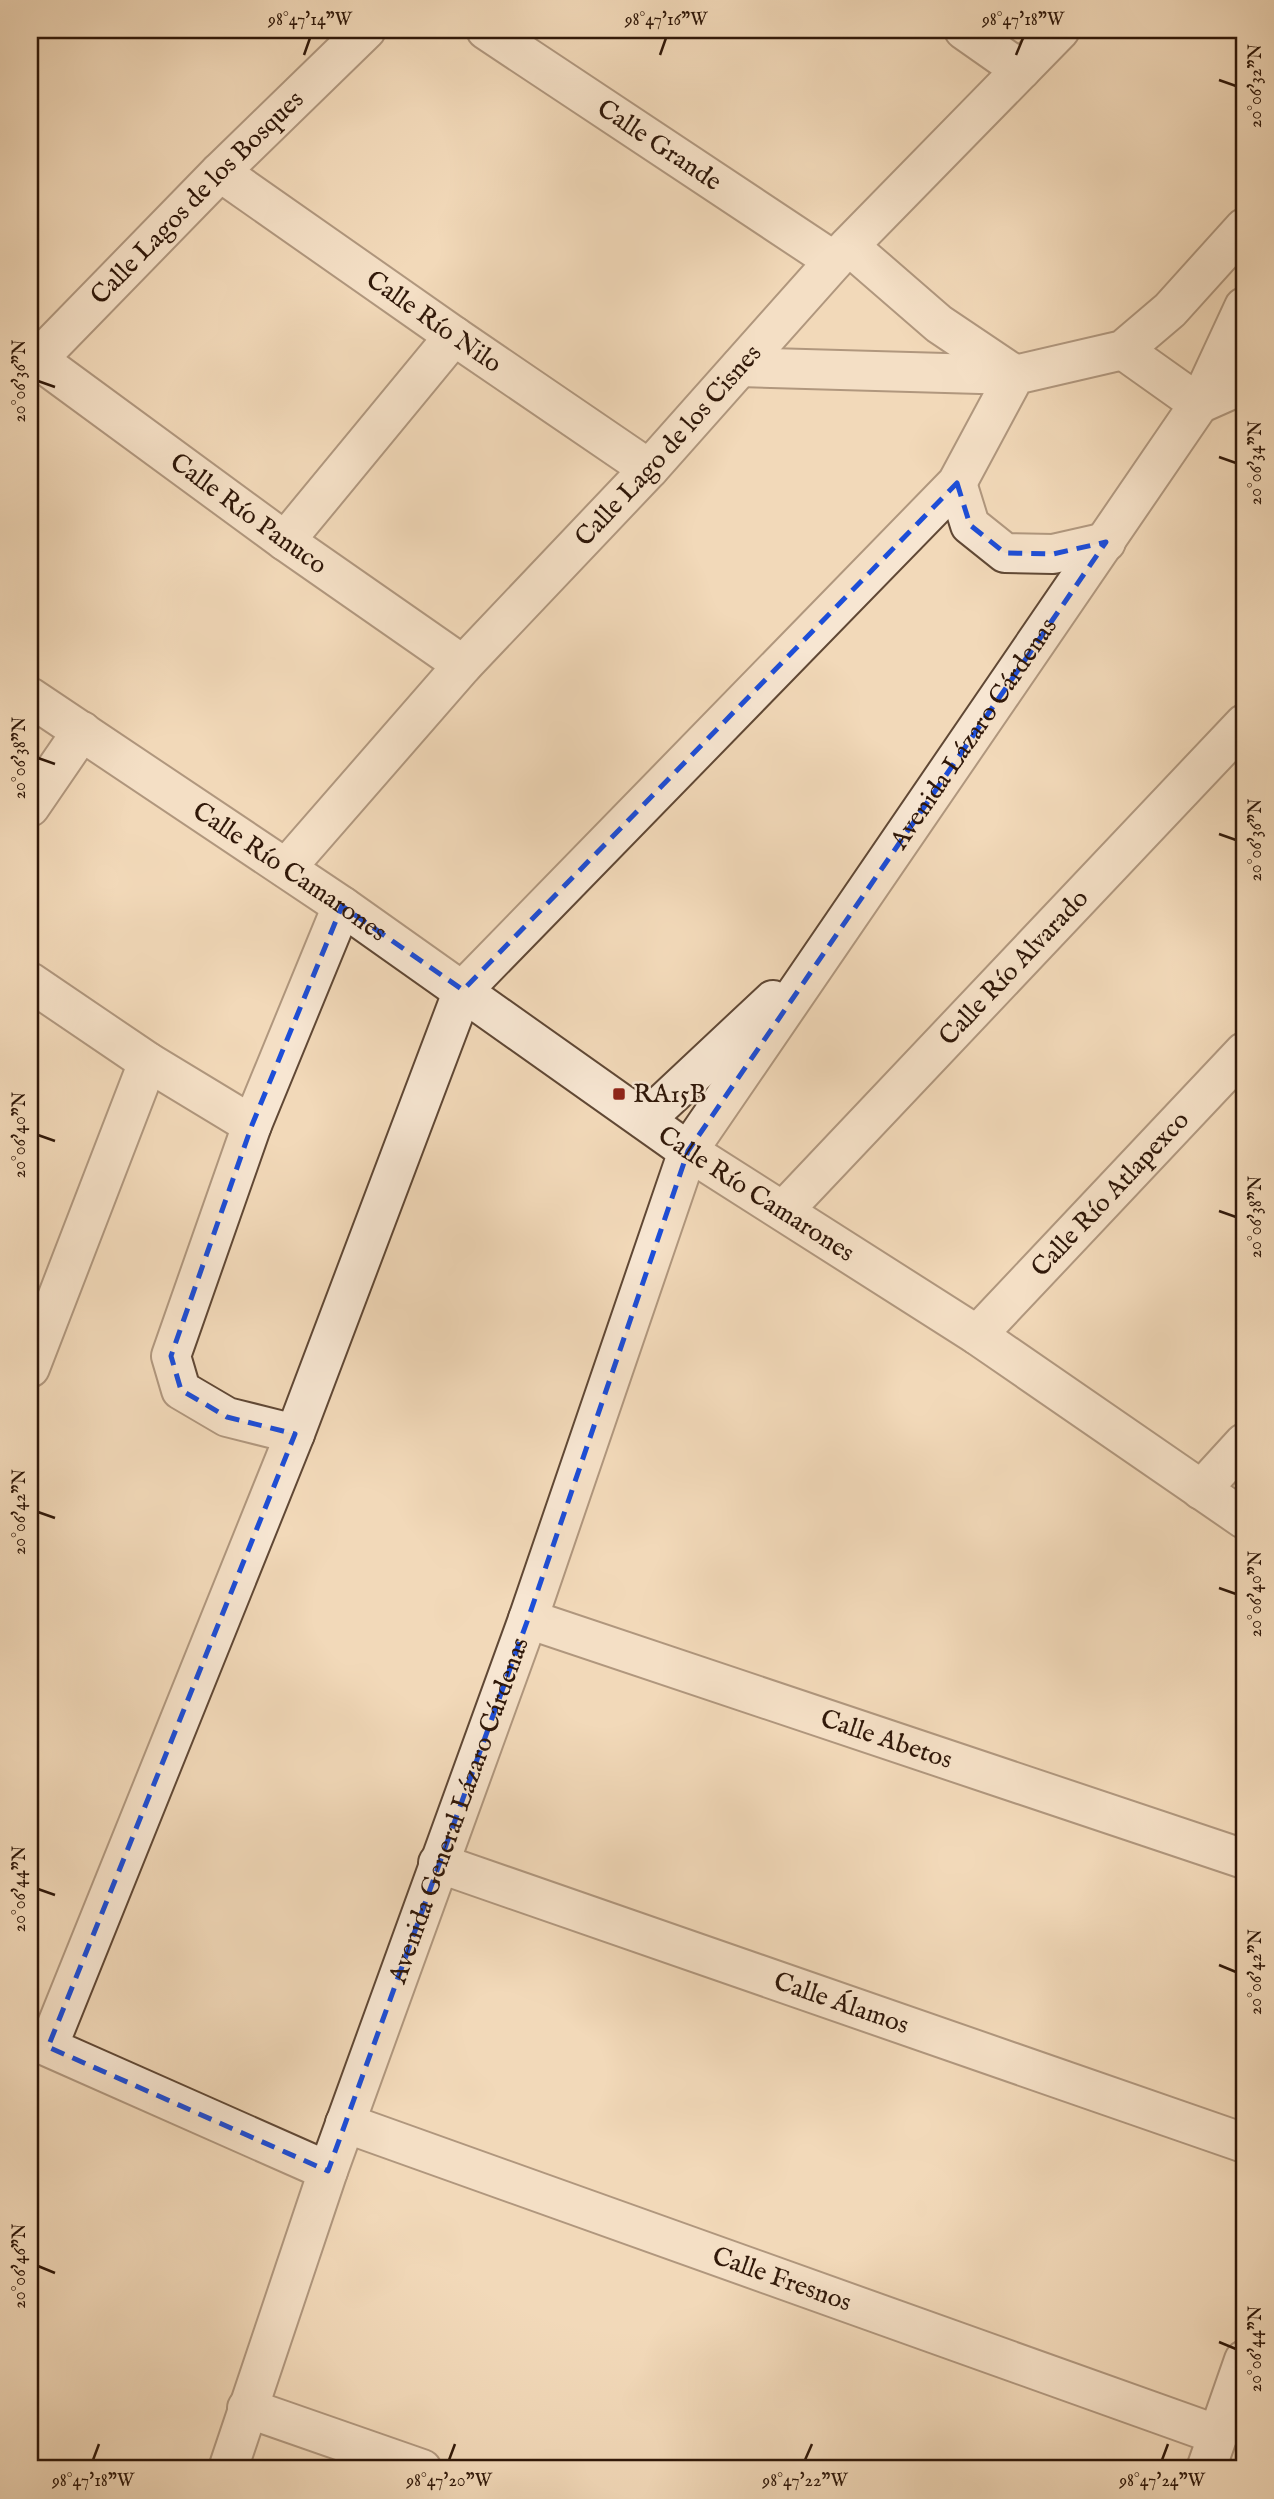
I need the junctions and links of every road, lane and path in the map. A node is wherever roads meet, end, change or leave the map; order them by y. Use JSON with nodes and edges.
{"nodes":[{"id":1,"x":366,"y":30,"type":"edge"},
{"id":2,"x":486,"y":30,"type":"edge"},
{"id":3,"x":964,"y":30,"type":"edge"},
{"id":4,"x":1060,"y":30,"type":"edge"},
{"id":5,"x":1021,"y":70,"type":"junction"},
{"id":6,"x":220,"y":172,"type":"junction"},
{"id":7,"x":1244,"y":228,"type":"edge"},
{"id":8,"x":841,"y":253,"type":"junction"},
{"id":9,"x":1244,"y":307,"type":"edge"},
{"id":10,"x":454,"y":336,"type":"junction"},
{"id":11,"x":1123,"y":350,"type":"junction"},
{"id":12,"x":33,"y":363,"type":"edge"},
{"id":13,"x":740,"y":368,"type":"junction"},
{"id":14,"x":1015,"y":375,"type":"junction"},
{"id":15,"x":1244,"y":384,"type":"edge"},
{"id":16,"x":1199,"y":404,"type":"junction"},
{"id":17,"x":649,"y":469,"type":"junction"},
{"id":18,"x":957,"y":483,"type":"junction"},
{"id":19,"x":285,"y":541,"type":"junction"},
{"id":20,"x":1105,"y":542,"type":"junction"},
{"id":21,"x":463,"y":665,"type":"junction"},
{"id":22,"x":30,"y":697,"type":"edge"},
{"id":23,"x":1244,"y":724,"type":"edge"},
{"id":24,"x":82,"y":731,"type":"junction"},
{"id":25,"x":30,"y":807,"type":"edge"},
{"id":26,"x":286,"y":868,"type":"junction"},
{"id":27,"x":342,"y":906,"type":"junction"},
{"id":28,"x":825,"y":951,"type":"junction"},
{"id":29,"x":30,"y":982,"type":"edge"},
{"id":30,"x":463,"y":990,"type":"junction"},
{"id":31,"x":1244,"y":1052,"type":"edge"},
{"id":32,"x":148,"y":1062,"type":"junction"},
{"id":33,"x":645,"y":1120,"type":"junction"},
{"id":34,"x":253,"y":1125,"type":"junction"},
{"id":35,"x":688,"y":1151,"type":"junction"},
{"id":36,"x":784,"y":1210,"type":"junction"},
{"id":37,"x":38,"y":1311,"type":"edge"},
{"id":38,"x":977,"y":1335,"type":"junction"},
{"id":39,"x":30,"y":1368,"type":"edge"},
{"id":40,"x":295,"y":1434,"type":"junction"},
{"id":41,"x":1244,"y":1443,"type":"edge"},
{"id":42,"x":1201,"y":1490,"type":"junction"},
{"id":43,"x":1244,"y":1519,"type":"edge"},
{"id":44,"x":528,"y":1619,"type":"junction"},
{"id":45,"x":1244,"y":1859,"type":"edge"},
{"id":46,"x":438,"y":1863,"type":"junction"},
{"id":47,"x":345,"y":2123,"type":"junction"},
{"id":48,"x":1244,"y":2143,"type":"edge"},
{"id":49,"x":328,"y":2171,"type":"junction"},
{"id":50,"x":1244,"y":2360,"type":"edge"},
{"id":51,"x":247,"y":2408,"type":"junction"},
{"id":52,"x":1212,"y":2452,"type":"edge"},
{"id":53,"x":228,"y":2469,"type":"edge"},
{"id":54,"x":422,"y":2469,"type":"edge"}],
"edges":[{"from":1,"to":6,"type":"street","name":"Calle Lagos de los Bosques"},
{"from":2,"to":8,"type":"street","name":"Calle Grande"},
{"from":3,"to":5,"type":"street"},
{"from":4,"to":5,"type":"street","name":"Calle Lago de los Cisnes"},
{"from":5,"to":8,"type":"street","name":"Calle Lago de los Cisnes"},
{"from":6,"to":10,"type":"street","name":"Calle Río Nilo"},
{"from":6,"to":12,"type":"street","name":"Calle Lagos de los Bosques"},
{"from":7,"to":11,"type":"street"},
{"from":8,"to":13,"type":"street","name":"Calle Lago de los Cisnes"},
{"from":8,"to":14,"type":"street","name":"Calle Grande"},
{"from":9,"to":16,"type":"street","name":"Avenida Lázaro Cárdenas"},
{"from":10,"to":17,"type":"street","name":"Calle Río Nilo"},
{"from":10,"to":19,"type":"street"},
{"from":11,"to":14,"type":"street"},
{"from":11,"to":16,"type":"street"},
{"from":12,"to":19,"type":"street","name":"Calle Río Panuco"},
{"from":13,"to":14,"type":"street"},
{"from":13,"to":17,"type":"street","name":"Calle Lago de los Cisnes"},
{"from":14,"to":18,"type":"street"},
{"from":15,"to":16,"type":"street"},
{"from":16,"to":20,"type":"street","name":"Avenida Lázaro Cárdenas"},
{"from":17,"to":21,"type":"street","name":"Calle Lago de los Cisnes"},
{"from":18,"to":20,"type":"street"},
{"from":18,"to":30,"type":"street"},
{"from":19,"to":21,"type":"street","name":"Calle Río Panuco"},
{"from":20,"to":28,"type":"street","name":"Avenida Lázaro Cárdenas"},
{"from":21,"to":26,"type":"street","name":"Calle Lago de los Cisnes"},
{"from":22,"to":24,"type":"street","name":"Calle Río Camarones"},
{"from":23,"to":36,"type":"street","name":"Calle Río Alvarado"},
{"from":24,"to":25,"type":"street"},
{"from":24,"to":26,"type":"street","name":"Calle Río Camarones"},
{"from":26,"to":27,"type":"street","name":"Calle Río Camarones"},
{"from":27,"to":30,"type":"street","name":"Calle Río Camarones"},
{"from":27,"to":34,"type":"street"},
{"from":28,"to":33,"type":"street"},
{"from":28,"to":35,"type":"street","name":"Avenida Lázaro Cárdenas"},
{"from":29,"to":32,"type":"street"},
{"from":30,"to":33,"type":"street","name":"Calle Río Camarones"},
{"from":30,"to":40,"type":"street"},
{"from":31,"to":38,"type":"street","name":"Calle Río Atlapexco"},
{"from":32,"to":34,"type":"street"},
{"from":32,"to":37,"type":"street"},
{"from":33,"to":35,"type":"street","name":"Calle Río Camarones"},
{"from":34,"to":40,"type":"street"},
{"from":35,"to":36,"type":"street","name":"Calle Río Camarones"},
{"from":35,"to":44,"type":"street","name":"Avenida General Lázaro Cárdenas"},
{"from":36,"to":38,"type":"street","name":"Calle Río Camarones"},
{"from":37,"to":39,"type":"street"},
{"from":38,"to":42,"type":"street","name":"Calle Río Camarones"},
{"from":40,"to":49,"type":"street"},
{"from":41,"to":42,"type":"street"},
{"from":42,"to":43,"type":"street","name":"Calle Río Camarones"},
{"from":44,"to":45,"type":"street","name":"Calle Abetos"},
{"from":44,"to":46,"type":"street","name":"Avenida General Lázaro Cárdenas"},
{"from":46,"to":47,"type":"street","name":"Avenida General Lázaro Cárdenas"},
{"from":46,"to":48,"type":"street","name":"Calle Álamos"},
{"from":47,"to":49,"type":"street","name":"Avenida General Lázaro Cárdenas"},
{"from":47,"to":52,"type":"street","name":"Calle Fresnos"},
{"from":49,"to":51,"type":"street","name":"Avenida General Lázaro Cárdenas"},
{"from":50,"to":52,"type":"street"},
{"from":51,"to":53,"type":"street","name":"Avenida General Lázaro Cárdenas"},
{"from":51,"to":54,"type":"street"}]}
